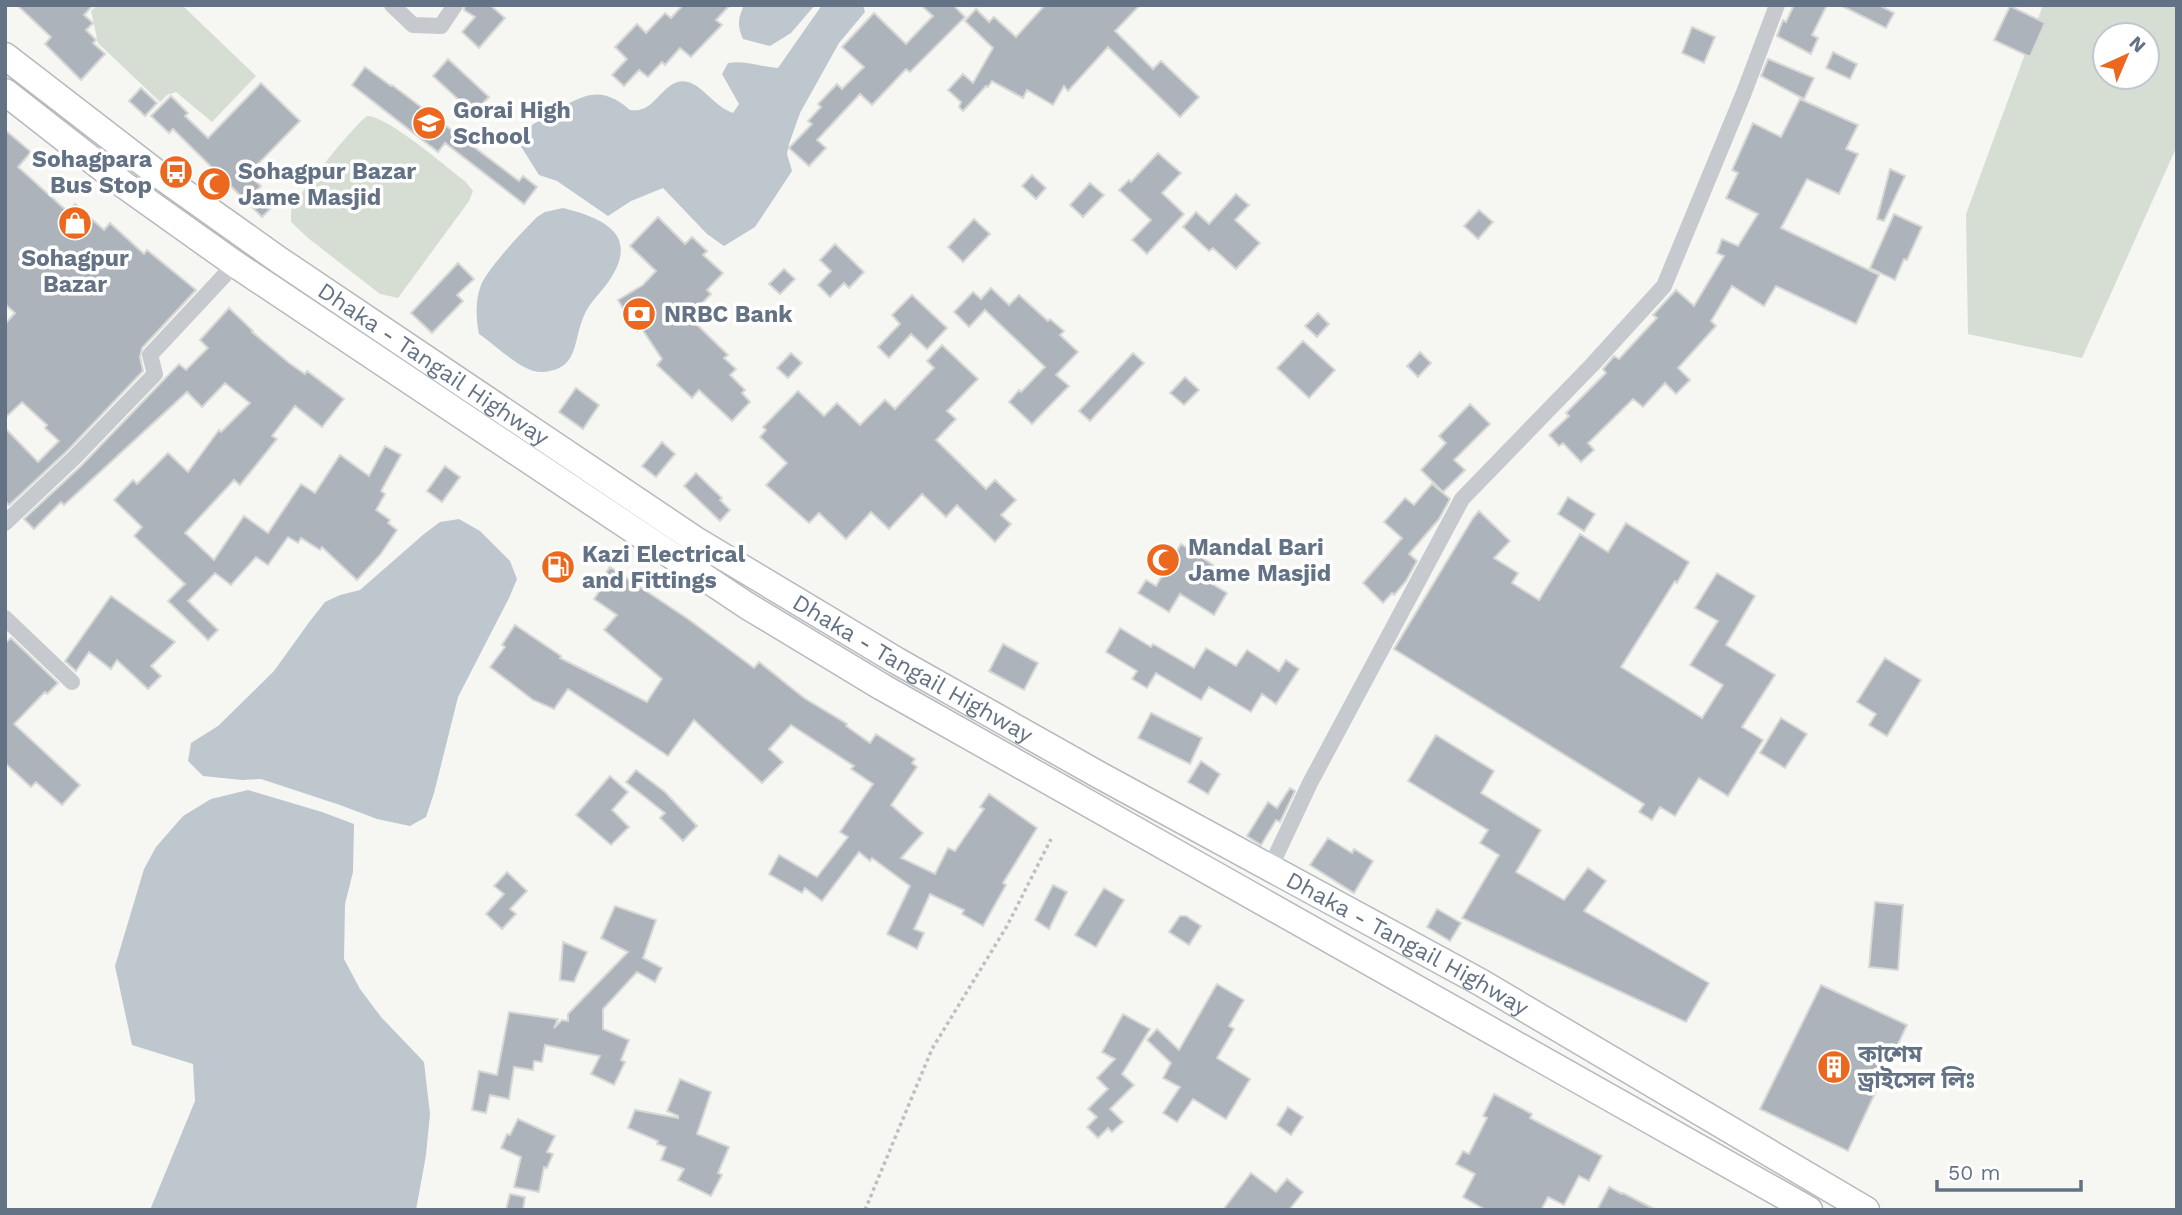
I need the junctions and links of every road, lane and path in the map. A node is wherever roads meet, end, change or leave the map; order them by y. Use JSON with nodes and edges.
{"nodes":[{"id":1,"x":392,"y":5,"type":"edge"},
{"id":2,"x":455,"y":5,"type":"edge"},
{"id":3,"x":1777,"y":5,"type":"edge"},
{"id":4,"x":5,"y":56,"type":"edge"},
{"id":5,"x":5,"y":92,"type":"edge"},
{"id":6,"x":235,"y":264,"type":"junction"},
{"id":7,"x":5,"y":523,"type":"edge"},
{"id":8,"x":5,"y":618,"type":"edge"},
{"id":9,"x":72,"y":682,"type":"dead end"},
{"id":10,"x":1051,"y":839,"type":"dead end"},
{"id":11,"x":1270,"y":868,"type":"junction"},
{"id":12,"x":1596,"y":1050,"type":"junction"},
{"id":13,"x":1579,"y":1080,"type":"junction"},
{"id":14,"x":865,"y":1210,"type":"edge"},
{"id":15,"x":1809,"y":1210,"type":"edge"},
{"id":16,"x":1866,"y":1210,"type":"edge"}],
"edges":[{"from":1,"to":2,"type":"street"},
{"from":3,"to":11,"type":"street"},
{"from":4,"to":11,"type":"highway","name":"Dhaka - Tangail Highway"},
{"from":5,"to":6,"type":"highway","name":"Dhaka - Tangail Highway"},
{"from":6,"to":7,"type":"street"},
{"from":6,"to":13,"type":"highway","name":"Dhaka - Tangail Highway"},
{"from":8,"to":9,"type":"street"},
{"from":10,"to":14,"type":"path"},
{"from":11,"to":12,"type":"highway","name":"Dhaka - Tangail Highway"},
{"from":12,"to":13,"type":"highway"},
{"from":12,"to":16,"type":"highway","name":"Dhaka - Tangail Highway"},
{"from":13,"to":15,"type":"highway","name":"Dhaka - Tangail Highway"}]}
